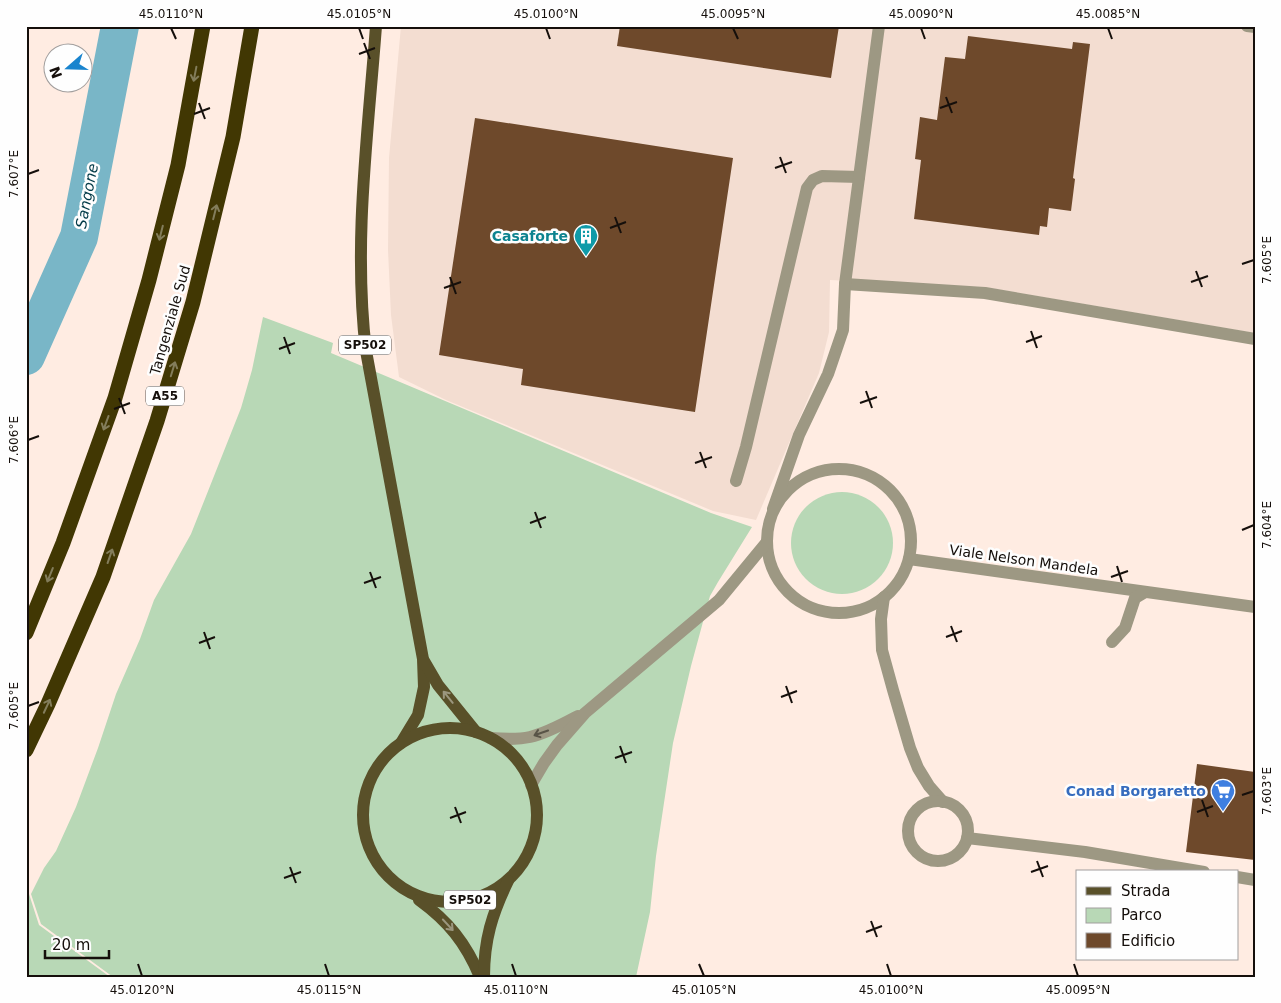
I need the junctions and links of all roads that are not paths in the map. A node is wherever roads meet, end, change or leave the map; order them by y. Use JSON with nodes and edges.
{"nodes":[{"id":1,"x":203,"y":26,"type":"edge"},
{"id":2,"x":252,"y":26,"type":"edge"},
{"id":3,"x":376,"y":26,"type":"edge"},
{"id":4,"x":879,"y":26,"type":"edge"},
{"id":5,"x":1247,"y":26,"type":"edge"},
{"id":6,"x":1255,"y":27,"type":"edge"},
{"id":7,"x":859,"y":177,"type":"junction"},
{"id":8,"x":845,"y":284,"type":"junction"},
{"id":9,"x":1255,"y":339,"type":"edge"},
{"id":10,"x":736,"y":481,"type":"dead end"},
{"id":11,"x":774,"y":510,"type":"junction"},
{"id":12,"x":766,"y":543,"type":"junction"},
{"id":13,"x":909,"y":559,"type":"junction"},
{"id":14,"x":1145,"y":592,"type":"junction"},
{"id":15,"x":884,"y":597,"type":"junction"},
{"id":16,"x":1255,"y":607,"type":"edge"},
{"id":17,"x":26,"y":633,"type":"edge"},
{"id":18,"x":1112,"y":642,"type":"dead end"},
{"id":19,"x":423,"y":658,"type":"junction"},
{"id":20,"x":585,"y":713,"type":"junction"},
{"id":21,"x":476,"y":732,"type":"junction"},
{"id":22,"x":490,"y":738,"type":"junction"},
{"id":23,"x":401,"y":743,"type":"junction"},
{"id":24,"x":26,"y":750,"type":"edge"},
{"id":25,"x":531,"y":785,"type":"junction"},
{"id":26,"x":943,"y":802,"type":"junction"},
{"id":27,"x":967,"y":838,"type":"junction"},
{"id":28,"x":1192,"y":870,"type":"edge"},
{"id":29,"x":1238,"y":877,"type":"edge"},
{"id":30,"x":509,"y":880,"type":"junction"},
{"id":31,"x":1255,"y":880,"type":"edge"},
{"id":32,"x":411,"y":894,"type":"junction"},
{"id":33,"x":480,"y":977,"type":"edge"},
{"id":34,"x":484,"y":977,"type":"edge"}],
"edges":[{"from":1,"to":17,"type":"highway","one_way":true},
{"from":24,"to":2,"type":"highway","name":"Tangenziale Sud","number":"A55","one_way":true},
{"from":3,"to":19,"type":"main road","number":"SP502"},
{"from":4,"to":7,"type":"street"},
{"from":5,"to":6,"type":"street"},
{"from":7,"to":8,"type":"street"},
{"from":7,"to":10,"type":"street"},
{"from":8,"to":9,"type":"street"},
{"from":8,"to":11,"type":"street"},
{"from":11,"to":12,"type":"street"},
{"from":11,"to":13,"type":"street"},
{"from":12,"to":15,"type":"street"},
{"from":12,"to":20,"type":"street"},
{"from":13,"to":14,"type":"street","name":"Viale Nelson Mandela"},
{"from":13,"to":15,"type":"street"},
{"from":14,"to":16,"type":"street","name":"Viale Nelson Mandela"},
{"from":14,"to":18,"type":"street"},
{"from":15,"to":26,"type":"street"},
{"from":21,"to":19,"type":"main road","number":"SP502","one_way":true},
{"from":19,"to":23,"type":"main road","number":"SP502"},
{"from":20,"to":22,"type":"street","one_way":true},
{"from":20,"to":25,"type":"street"},
{"from":21,"to":22,"type":"main road","number":"SP502"},
{"from":21,"to":23,"type":"main road","number":"SP502"},
{"from":22,"to":25,"type":"main road","number":"SP502"},
{"from":23,"to":32,"type":"main road","number":"SP502"},
{"from":25,"to":30,"type":"main road","number":"SP502"},
{"from":26,"to":27,"type":"street"},
{"from":26,"to":27,"type":"street"},
{"from":27,"to":28,"type":"street"},
{"from":29,"to":31,"type":"street"},
{"from":30,"to":32,"type":"main road","number":"SP502"},
{"from":30,"to":34,"type":"main road","number":"SP502"},
{"from":32,"to":33,"type":"main road","number":"SP502","one_way":true}]}
